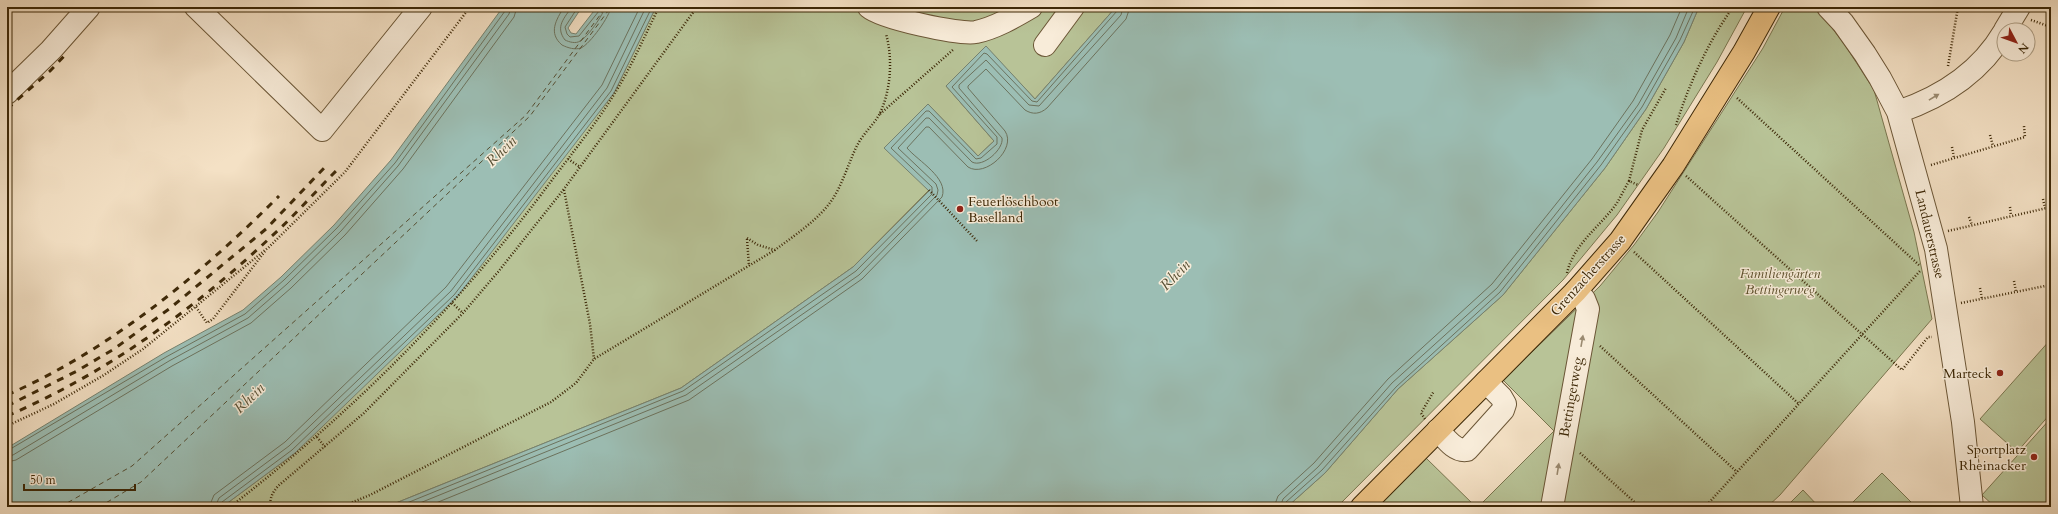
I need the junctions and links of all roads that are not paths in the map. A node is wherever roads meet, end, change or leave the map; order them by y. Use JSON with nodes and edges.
{"nodes":[{"id":1,"x":89,"y":7,"type":"edge"},
{"id":2,"x":196,"y":7,"type":"edge"},
{"id":3,"x":421,"y":7,"type":"edge"},
{"id":4,"x":1031,"y":7,"type":"edge"},
{"id":5,"x":1073,"y":7,"type":"edge"},
{"id":6,"x":1769,"y":7,"type":"edge"},
{"id":7,"x":1828,"y":7,"type":"edge"},
{"id":8,"x":2019,"y":7,"type":"edge"},
{"id":9,"x":872,"y":9,"type":"edge"},
{"id":10,"x":2010,"y":22,"type":"edge"},
{"id":11,"x":1996,"y":44,"type":"edge"},
{"id":12,"x":1045,"y":45,"type":"dead end"},
{"id":13,"x":7,"y":93,"type":"edge"},
{"id":14,"x":1898,"y":112,"type":"junction"},
{"id":15,"x":1571,"y":283,"type":"junction"},
{"id":16,"x":1486,"y":382,"type":"junction"},
{"id":17,"x":1432,"y":426,"type":"junction"},
{"id":18,"x":1362,"y":507,"type":"edge"},
{"id":19,"x":1552,"y":507,"type":"edge"},
{"id":20,"x":1972,"y":507,"type":"edge"}],
"edges":[{"from":1,"to":13,"type":"street"},
{"from":2,"to":3,"type":"street"},
{"from":4,"to":9,"type":"street"},
{"from":5,"to":12,"type":"street"},
{"from":6,"to":15,"type":"main road","name":"Grenzacherstrasse"},
{"from":7,"to":14,"type":"street","name":"Landauerstrasse"},
{"from":8,"to":10,"type":"street"},
{"from":14,"to":11,"type":"street","one_way":true},
{"from":14,"to":20,"type":"street","name":"Landauerstrasse"},
{"from":15,"to":16,"type":"main road","name":"Grenzacherstrasse"},
{"from":19,"to":15,"type":"street","name":"Bettingerweg","one_way":true},
{"from":16,"to":17,"type":"main road","name":"Grenzacherstrasse"},
{"from":16,"to":17,"type":"street"},
{"from":17,"to":18,"type":"main road","name":"Grenzacherstrasse"}]}
